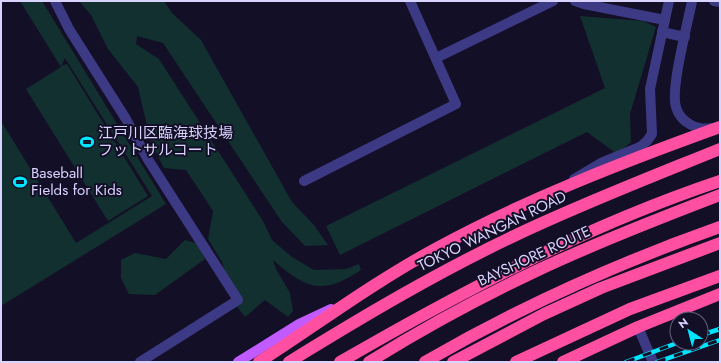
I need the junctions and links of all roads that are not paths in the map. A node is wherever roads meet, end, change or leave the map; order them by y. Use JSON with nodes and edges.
{"nodes":[{"id":1,"x":55,"y":1,"type":"edge"},
{"id":2,"x":410,"y":1,"type":"edge"},
{"id":3,"x":553,"y":1,"type":"edge"},
{"id":4,"x":575,"y":1,"type":"edge"},
{"id":5,"x":669,"y":1,"type":"edge"},
{"id":6,"x":692,"y":1,"type":"edge"},
{"id":7,"x":714,"y":1,"type":"edge"},
{"id":8,"x":720,"y":2,"type":"edge"},
{"id":9,"x":665,"y":20,"type":"junction"},
{"id":10,"x":662,"y":32,"type":"junction"},
{"id":11,"x":685,"y":37,"type":"junction"},
{"id":12,"x":436,"y":58,"type":"junction"},
{"id":13,"x":720,"y":127,"type":"edge"},
{"id":14,"x":720,"y":149,"type":"edge"},
{"id":15,"x":304,"y":181,"type":"dead end"},
{"id":16,"x":720,"y":181,"type":"edge"},
{"id":17,"x":553,"y":191,"type":"junction"},
{"id":18,"x":720,"y":195,"type":"edge"},
{"id":19,"x":720,"y":227,"type":"edge"},
{"id":20,"x":720,"y":238,"type":"edge"},
{"id":21,"x":720,"y":243,"type":"edge"},
{"id":22,"x":720,"y":276,"type":"edge"},
{"id":23,"x":720,"y":294,"type":"edge"},
{"id":24,"x":349,"y":300,"type":"junction"},
{"id":25,"x":539,"y":302,"type":"junction"},
{"id":26,"x":638,"y":328,"type":"junction"},
{"id":27,"x":412,"y":336,"type":"junction"},
{"id":28,"x":140,"y":362,"type":"edge"},
{"id":29,"x":238,"y":362,"type":"edge"},
{"id":30,"x":258,"y":362,"type":"edge"},
{"id":31,"x":289,"y":362,"type":"edge"},
{"id":32,"x":340,"y":362,"type":"edge"},
{"id":33,"x":360,"y":362,"type":"edge"},
{"id":34,"x":369,"y":362,"type":"edge"},
{"id":35,"x":426,"y":362,"type":"edge"},
{"id":36,"x":453,"y":362,"type":"edge"},
{"id":37,"x":516,"y":362,"type":"edge"},
{"id":38,"x":563,"y":362,"type":"edge"},
{"id":39,"x":653,"y":362,"type":"edge"}],
"edges":[{"from":1,"to":28,"type":"street"},
{"from":2,"to":12,"type":"street"},
{"from":3,"to":12,"type":"street"},
{"from":4,"to":9,"type":"street"},
{"from":5,"to":9,"type":"street"},
{"from":6,"to":11,"type":"street"},
{"from":7,"to":8,"type":"street"},
{"from":9,"to":10,"type":"street"},
{"from":10,"to":11,"type":"street"},
{"from":10,"to":17,"type":"street"},
{"from":11,"to":13,"type":"street"},
{"from":12,"to":15,"type":"street"},
{"from":13,"to":17,"type":"highway"},
{"from":14,"to":31,"type":"highway","name":"TOKYO WANGAN ROAD"},
{"from":16,"to":32,"type":"highway"},
{"from":17,"to":24,"type":"highway"},
{"from":18,"to":27,"type":"highway","name":"BAYSHORE ROUTE"},
{"from":19,"to":25,"type":"highway"},
{"from":20,"to":25,"type":"highway"},
{"from":21,"to":36,"type":"highway"},
{"from":22,"to":37,"type":"highway"},
{"from":23,"to":26,"type":"highway"},
{"from":24,"to":29,"type":"main road"},
{"from":24,"to":30,"type":"highway"},
{"from":25,"to":35,"type":"highway"},
{"from":26,"to":38,"type":"highway"},
{"from":26,"to":39,"type":"street"},
{"from":27,"to":33,"type":"highway"},
{"from":27,"to":34,"type":"highway","name":"BAYSHORE ROUTE"}]}
